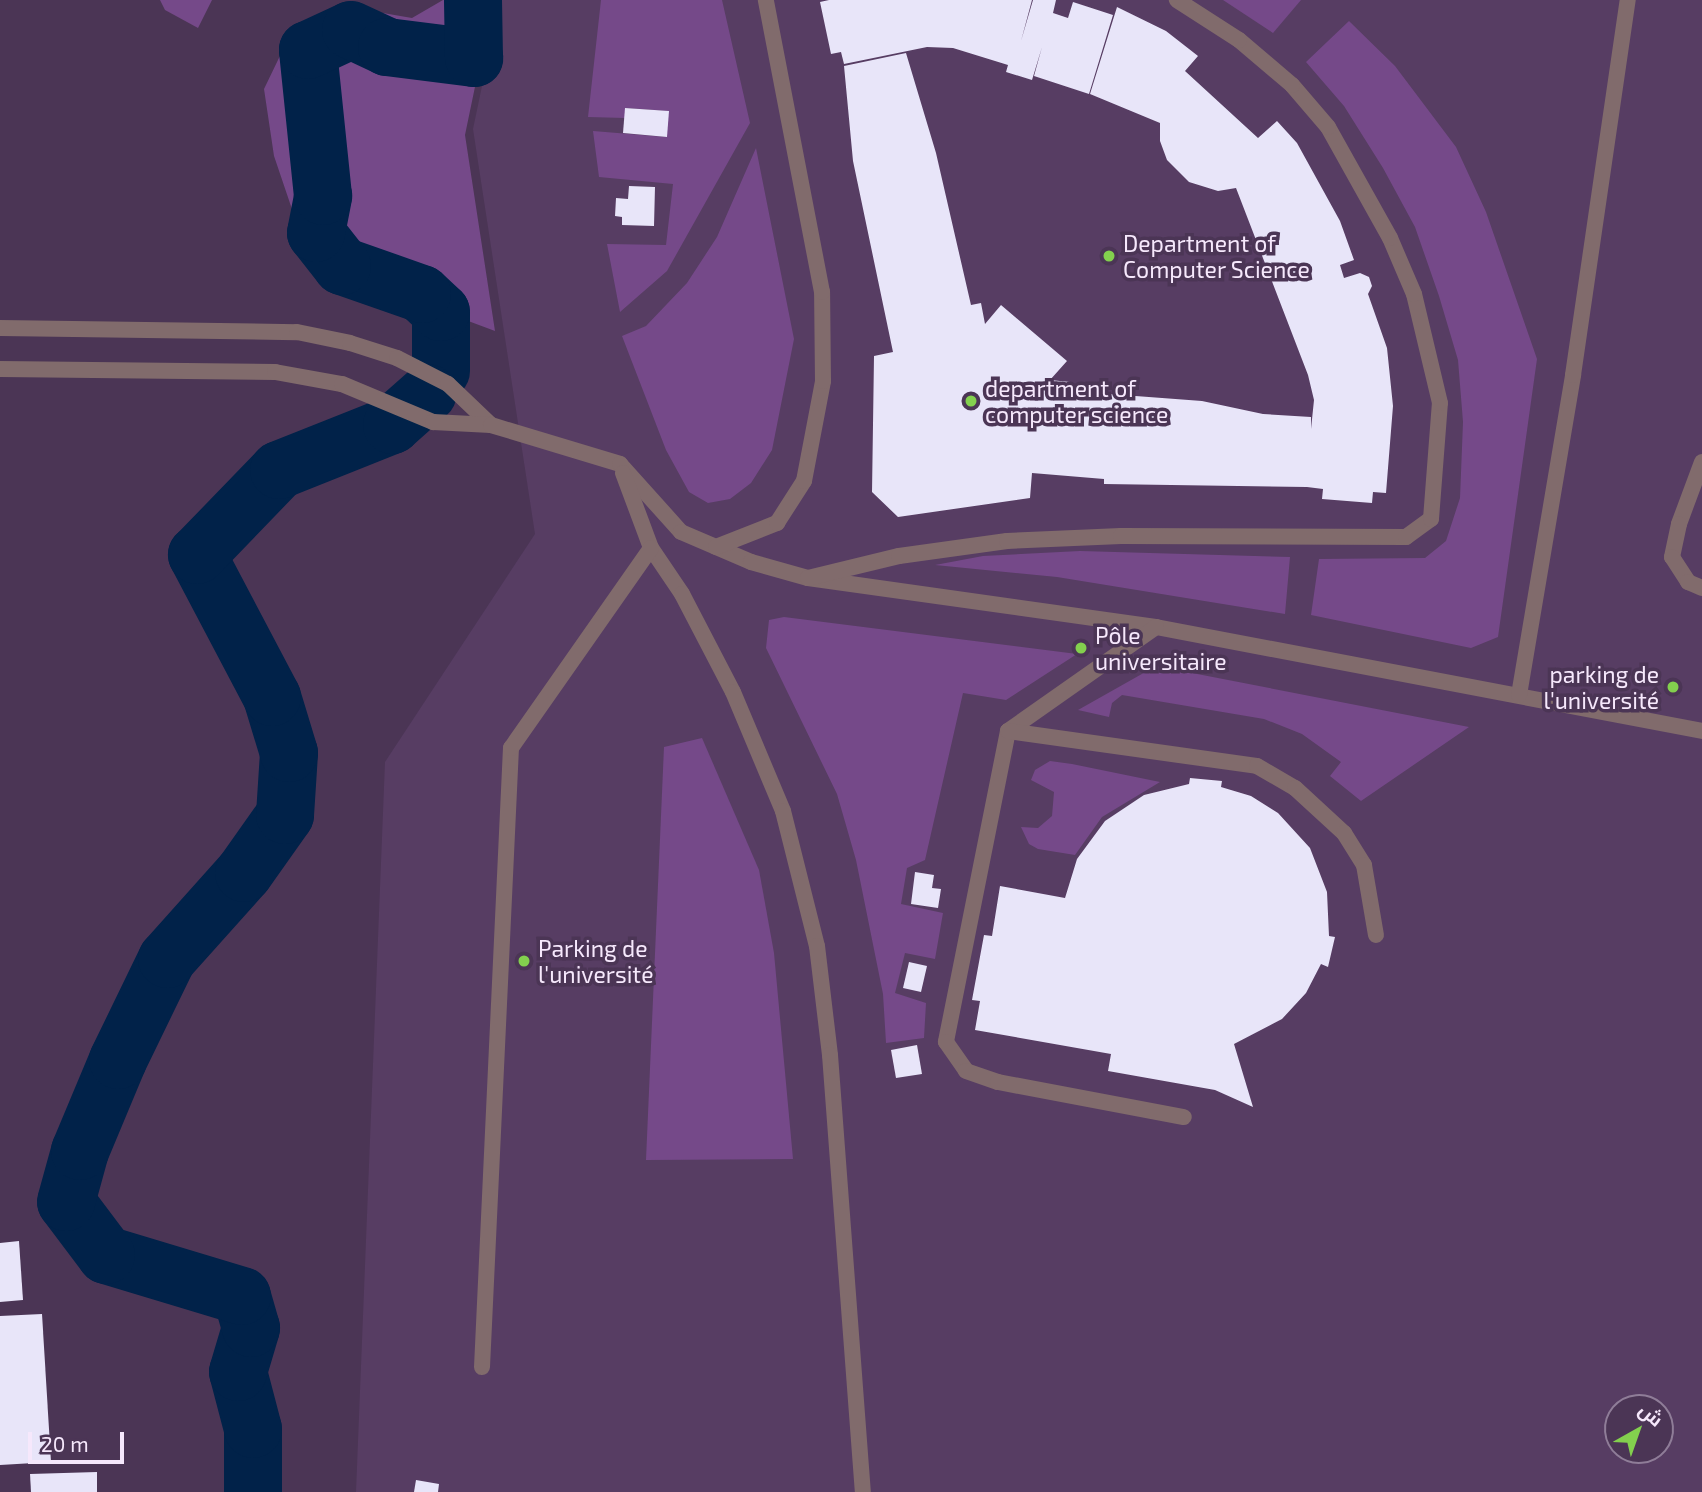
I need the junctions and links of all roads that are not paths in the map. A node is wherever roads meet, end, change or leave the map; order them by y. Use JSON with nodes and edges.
{"nodes":[{"id":1,"x":766,"y":0,"type":"edge"},
{"id":2,"x":1177,"y":0,"type":"edge"},
{"id":3,"x":1628,"y":0,"type":"edge"},
{"id":4,"x":0,"y":328,"type":"edge"},
{"id":5,"x":0,"y":369,"type":"edge"},
{"id":6,"x":491,"y":425,"type":"junction"},
{"id":7,"x":1702,"y":461,"type":"edge"},
{"id":8,"x":620,"y":464,"type":"junction"},
{"id":9,"x":716,"y":547,"type":"junction"},
{"id":10,"x":651,"y":548,"type":"junction"},
{"id":11,"x":808,"y":578,"type":"junction"},
{"id":12,"x":1702,"y":588,"type":"edge"},
{"id":13,"x":1156,"y":628,"type":"junction"},
{"id":14,"x":1519,"y":695,"type":"junction"},
{"id":15,"x":1008,"y":731,"type":"junction"},
{"id":16,"x":1702,"y":731,"type":"edge"},
{"id":17,"x":1376,"y":935,"type":"dead end"},
{"id":18,"x":1184,"y":1117,"type":"dead end"},
{"id":19,"x":482,"y":1367,"type":"dead end"},
{"id":20,"x":863,"y":1492,"type":"edge"}],
"edges":[{"from":1,"to":9,"type":"lane"},
{"from":2,"to":11,"type":"lane"},
{"from":3,"to":14,"type":"lane"},
{"from":4,"to":6,"type":"lane"},
{"from":5,"to":6,"type":"lane"},
{"from":6,"to":8,"type":"lane"},
{"from":7,"to":12,"type":"lane"},
{"from":8,"to":9,"type":"lane"},
{"from":8,"to":10,"type":"lane"},
{"from":9,"to":11,"type":"lane"},
{"from":10,"to":19,"type":"lane"},
{"from":10,"to":20,"type":"lane"},
{"from":11,"to":13,"type":"lane"},
{"from":13,"to":14,"type":"lane"},
{"from":13,"to":15,"type":"lane"},
{"from":14,"to":16,"type":"lane"},
{"from":15,"to":17,"type":"lane"},
{"from":15,"to":18,"type":"lane"}]}
